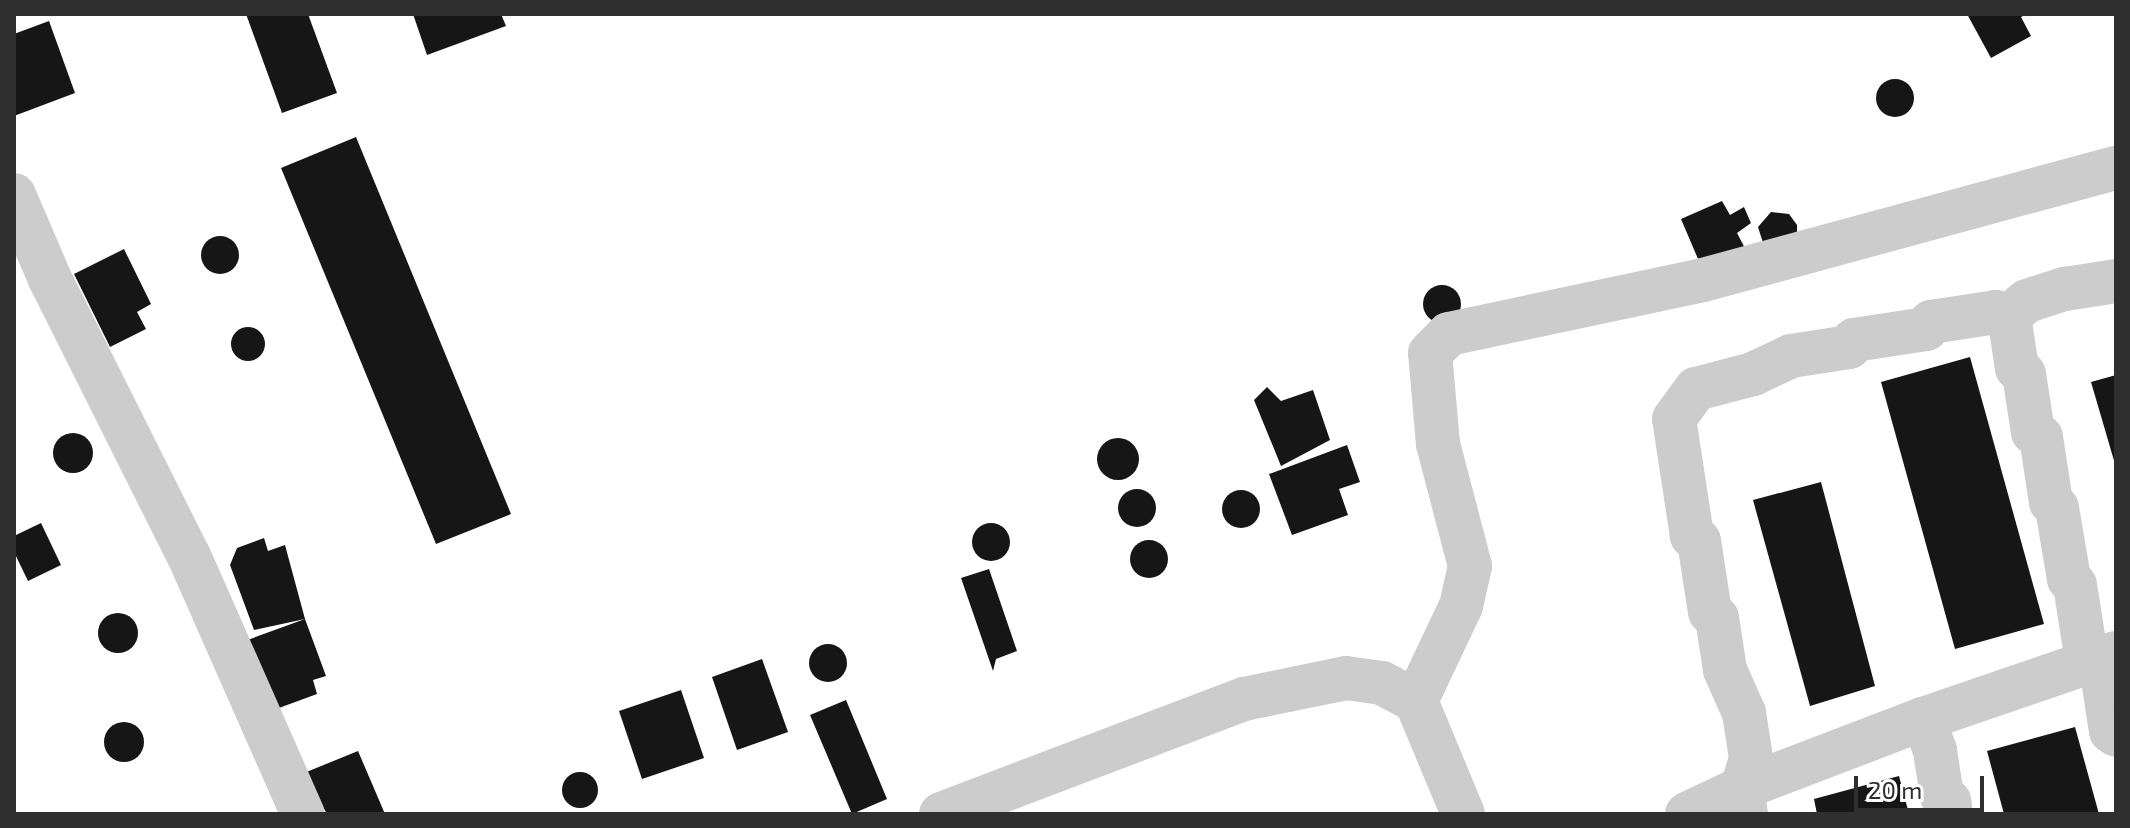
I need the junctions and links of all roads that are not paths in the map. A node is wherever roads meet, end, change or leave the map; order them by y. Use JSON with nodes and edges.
{"nodes":[{"id":1,"x":2116,"y":168,"type":"edge"},
{"id":2,"x":14,"y":195,"type":"edge"},
{"id":3,"x":2116,"y":281,"type":"edge"},
{"id":4,"x":2009,"y":316,"type":"junction"},
{"id":5,"x":2101,"y":658,"type":"edge"},
{"id":6,"x":1416,"y":701,"type":"junction"},
{"id":7,"x":1923,"y":719,"type":"junction"},
{"id":8,"x":2116,"y":735,"type":"edge"},
{"id":9,"x":1744,"y":801,"type":"edge"},
{"id":10,"x":303,"y":814,"type":"edge"},
{"id":11,"x":941,"y":814,"type":"edge"},
{"id":12,"x":1463,"y":814,"type":"edge"},
{"id":13,"x":1687,"y":814,"type":"edge"},
{"id":14,"x":1951,"y":814,"type":"edge"}],
"edges":[{"from":1,"to":6,"type":"street"},
{"from":2,"to":10,"type":"street"},
{"from":3,"to":4,"type":"street"},
{"from":4,"to":5,"type":"street"},
{"from":4,"to":9,"type":"street"},
{"from":5,"to":7,"type":"street"},
{"from":5,"to":8,"type":"street"},
{"from":6,"to":11,"type":"street"},
{"from":6,"to":12,"type":"street"},
{"from":7,"to":9,"type":"street"},
{"from":7,"to":14,"type":"street"},
{"from":9,"to":13,"type":"street"}]}
